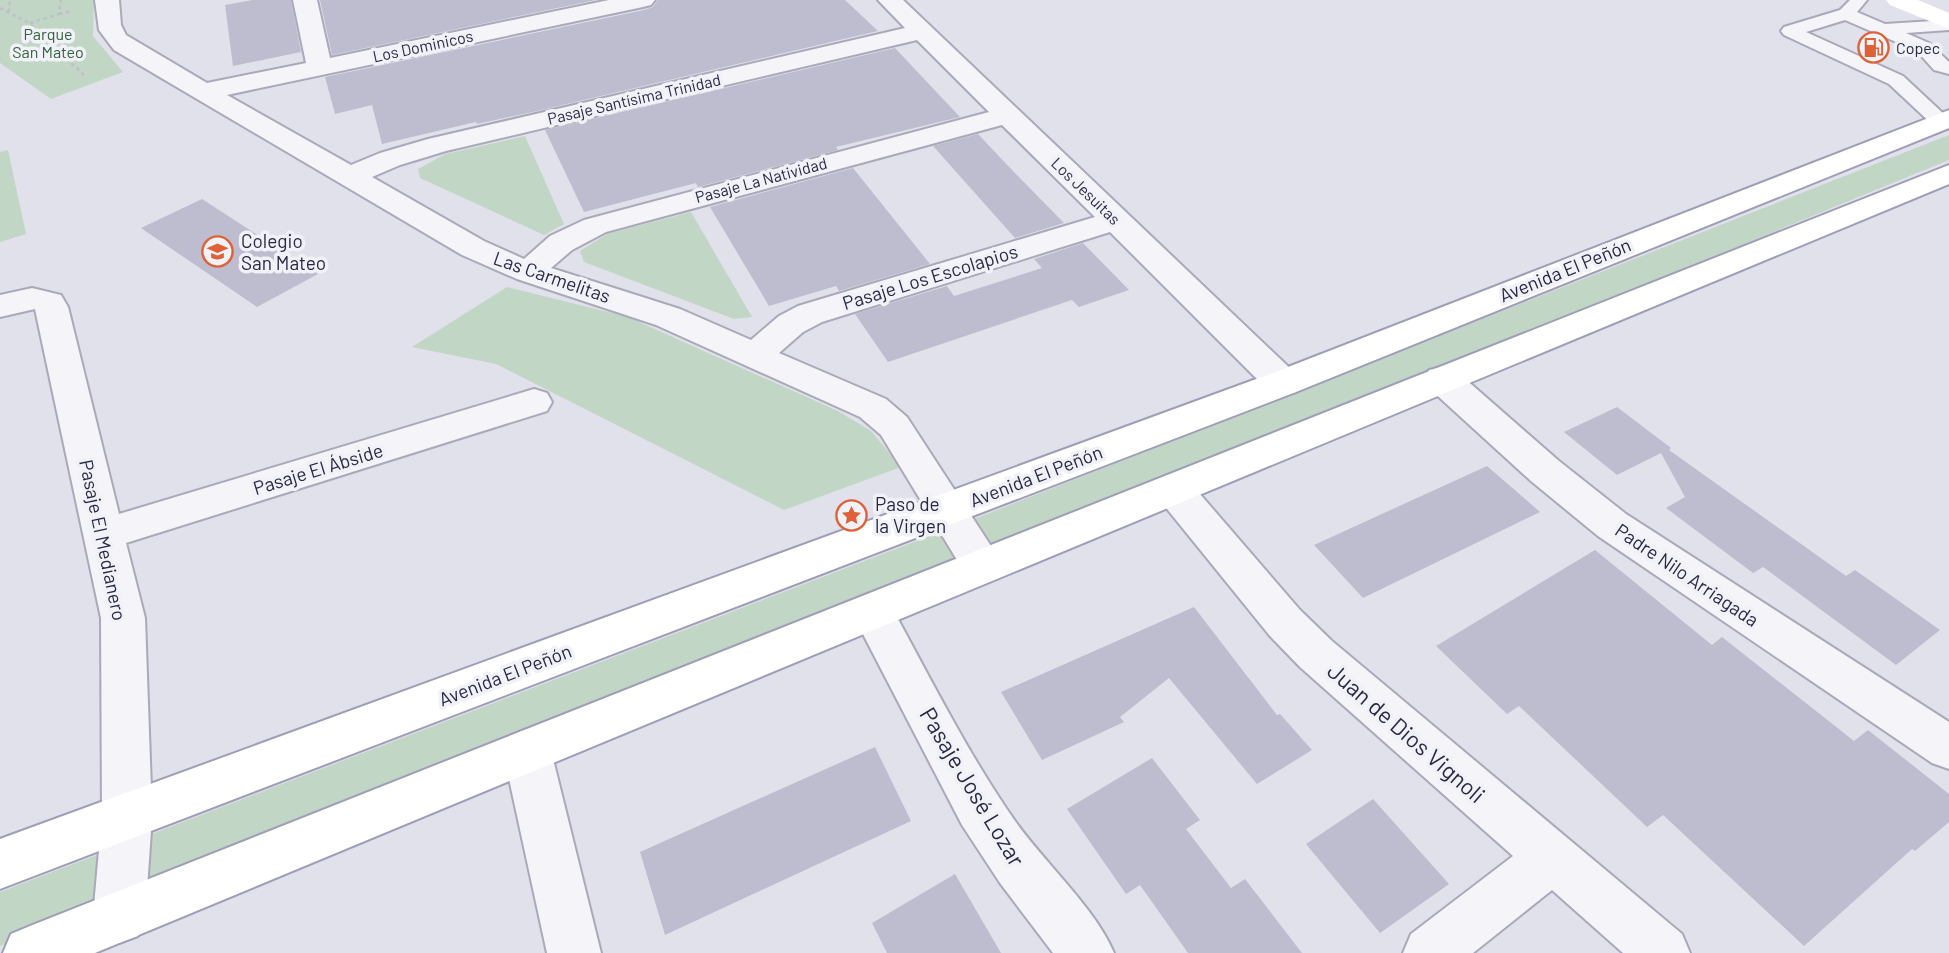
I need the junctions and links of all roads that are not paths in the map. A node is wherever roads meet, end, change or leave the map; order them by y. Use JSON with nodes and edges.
{"nodes":[{"id":1,"x":107,"y":0,"type":"edge"},
{"id":2,"x":305,"y":0,"type":"edge"},
{"id":3,"x":643,"y":0,"type":"edge"},
{"id":4,"x":890,"y":0,"type":"edge"},
{"id":5,"x":1859,"y":0,"type":"edge"},
{"id":6,"x":1898,"y":0,"type":"edge"},
{"id":7,"x":1846,"y":14,"type":"junction"},
{"id":8,"x":1949,"y":23,"type":"edge"},
{"id":9,"x":1882,"y":29,"type":"junction"},
{"id":10,"x":922,"y":31,"type":"junction"},
{"id":11,"x":1945,"y":67,"type":"edge"},
{"id":12,"x":320,"y":68,"type":"junction"},
{"id":13,"x":1896,"y":80,"type":"junction"},
{"id":14,"x":202,"y":92,"type":"junction"},
{"id":15,"x":1007,"y":115,"type":"junction"},
{"id":16,"x":1944,"y":120,"type":"edge"},
{"id":17,"x":1949,"y":174,"type":"edge"},
{"id":18,"x":349,"y":177,"type":"junction"},
{"id":19,"x":1116,"y":220,"type":"junction"},
{"id":20,"x":528,"y":272,"type":"junction"},
{"id":21,"x":0,"y":306,"type":"edge"},
{"id":22,"x":755,"y":355,"type":"junction"},
{"id":23,"x":1442,"y":379,"type":"junction"},
{"id":24,"x":1269,"y":388,"type":"junction"},
{"id":25,"x":534,"y":402,"type":"dead end"},
{"id":26,"x":1298,"y":438,"type":"junction"},
{"id":27,"x":1173,"y":489,"type":"junction"},
{"id":28,"x":945,"y":510,"type":"junction"},
{"id":29,"x":103,"y":535,"type":"junction"},
{"id":30,"x":983,"y":566,"type":"junction"},
{"id":31,"x":872,"y":611,"type":"junction"},
{"id":32,"x":1949,"y":748,"type":"edge"},
{"id":33,"x":527,"y":751,"type":"junction"},
{"id":34,"x":127,"y":817,"type":"junction"},
{"id":35,"x":1552,"y":858,"type":"junction"},
{"id":36,"x":0,"y":864,"type":"edge"},
{"id":37,"x":91,"y":934,"type":"edge"},
{"id":38,"x":30,"y":953,"type":"edge"},
{"id":39,"x":574,"y":953,"type":"edge"},
{"id":40,"x":1087,"y":953,"type":"edge"},
{"id":41,"x":1430,"y":953,"type":"edge"},
{"id":42,"x":1663,"y":953,"type":"edge"}],
"edges":[{"from":1,"to":14,"type":"street","name":"Las Carmelitas"},
{"from":2,"to":12,"type":"street"},
{"from":3,"to":12,"type":"street","name":"Los Dominicos"},
{"from":4,"to":10,"type":"street","name":"Los Jesuitas"},
{"from":5,"to":7,"type":"lane"},
{"from":6,"to":8,"type":"main road"},
{"from":7,"to":9,"type":"lane"},
{"from":7,"to":13,"type":"lane"},
{"from":8,"to":9,"type":"lane"},
{"from":9,"to":11,"type":"lane"},
{"from":10,"to":15,"type":"street","name":"Los Jesuitas"},
{"from":10,"to":18,"type":"street","name":"Pasaje Santísima Trinidad"},
{"from":11,"to":13,"type":"lane"},
{"from":12,"to":14,"type":"street","name":"Los Dominicos"},
{"from":13,"to":16,"type":"lane"},
{"from":14,"to":18,"type":"street","name":"Las Carmelitas"},
{"from":15,"to":19,"type":"street","name":"Los Jesuitas"},
{"from":15,"to":20,"type":"street","name":"Pasaje La Natividad"},
{"from":16,"to":24,"type":"main road","name":"Avenida El Peñón"},
{"from":17,"to":23,"type":"main road"},
{"from":18,"to":20,"type":"street","name":"Las Carmelitas"},
{"from":19,"to":22,"type":"street","name":"Pasaje Los Escolapios"},
{"from":19,"to":24,"type":"street","name":"Los Jesuitas"},
{"from":20,"to":22,"type":"street","name":"Las Carmelitas"},
{"from":21,"to":29,"type":"street","name":"Pasaje El Medianero"},
{"from":22,"to":28,"type":"street","name":"Las Carmelitas"},
{"from":23,"to":26,"type":"main road"},
{"from":23,"to":32,"type":"street","name":"Padre Nilo Arriagada"},
{"from":24,"to":26,"type":"main road"},
{"from":24,"to":28,"type":"main road","name":"Avenida El Peñón"},
{"from":25,"to":29,"type":"street","name":"Pasaje El Ábside"},
{"from":26,"to":27,"type":"main road"},
{"from":27,"to":30,"type":"main road"},
{"from":27,"to":35,"type":"street","name":"Juan de Dios Vignoli"},
{"from":28,"to":30,"type":"street","name":"Las Carmelitas"},
{"from":28,"to":34,"type":"main road","name":"Avenida El Peñón"},
{"from":29,"to":34,"type":"street","name":"Pasaje El Medianero"},
{"from":30,"to":31,"type":"main road"},
{"from":31,"to":33,"type":"main road"},
{"from":31,"to":40,"type":"street","name":"Pasaje José Lozar"},
{"from":33,"to":37,"type":"main road"},
{"from":33,"to":39,"type":"street"},
{"from":34,"to":36,"type":"main road","name":"Avenida El Peñón"},
{"from":34,"to":37,"type":"street","name":"Pasaje El Medianero"},
{"from":35,"to":41,"type":"street"},
{"from":35,"to":42,"type":"street","name":"Juan de Dios Vignoli"},
{"from":37,"to":38,"type":"main road"}]}
